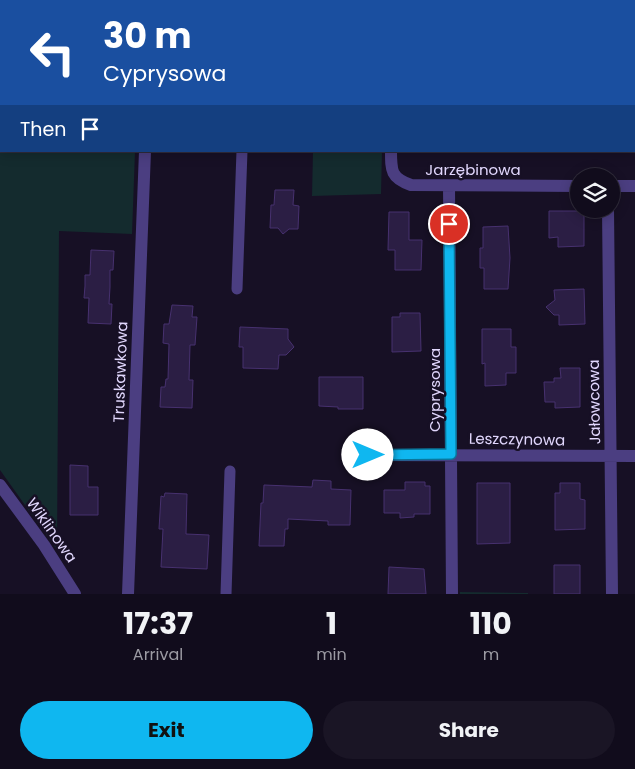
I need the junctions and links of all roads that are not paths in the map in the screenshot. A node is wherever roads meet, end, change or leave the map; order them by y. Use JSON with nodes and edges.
{"nodes":[{"id":1,"x":145,"y":152,"type":"edge"},
{"id":2,"x":242,"y":152,"type":"edge"},
{"id":3,"x":392,"y":152,"type":"edge"},
{"id":4,"x":449,"y":186,"type":"junction"},
{"id":5,"x":570,"y":186,"type":"edge"},
{"id":6,"x":620,"y":186,"type":"edge"},
{"id":7,"x":635,"y":186,"type":"edge"},
{"id":8,"x":608,"y":218,"type":"edge"},
{"id":9,"x":237,"y":289,"type":"dead end"},
{"id":10,"x":451,"y":454,"type":"junction"},
{"id":11,"x":368,"y":455,"type":"dead end"},
{"id":12,"x":611,"y":456,"type":"junction"},
{"id":13,"x":635,"y":456,"type":"edge"},
{"id":14,"x":230,"y":471,"type":"dead end"},
{"id":15,"x":0,"y":485,"type":"edge"},
{"id":16,"x":76,"y":594,"type":"edge"},
{"id":17,"x":128,"y":594,"type":"edge"},
{"id":18,"x":226,"y":594,"type":"edge"},
{"id":19,"x":452,"y":594,"type":"edge"},
{"id":20,"x":612,"y":594,"type":"edge"}],
"edges":[{"from":1,"to":17,"type":"street","name":"Truskawkowa"},
{"from":2,"to":9,"type":"lane"},
{"from":3,"to":4,"type":"street","name":"Jarzębinowa"},
{"from":4,"to":5,"type":"street","name":"Jarzębinowa"},
{"from":4,"to":10,"type":"street","name":"Cyprysowa"},
{"from":6,"to":7,"type":"street"},
{"from":8,"to":12,"type":"street","name":"Jałowcowa"},
{"from":10,"to":11,"type":"street","name":"Leszczynowa"},
{"from":10,"to":12,"type":"street","name":"Leszczynowa"},
{"from":10,"to":19,"type":"street","name":"Cyprysowa"},
{"from":12,"to":13,"type":"street","name":"Leszczynowa"},
{"from":12,"to":20,"type":"street","name":"Jałowcowa"},
{"from":14,"to":18,"type":"lane"},
{"from":15,"to":16,"type":"street","name":"Wiklinowa"}]}
